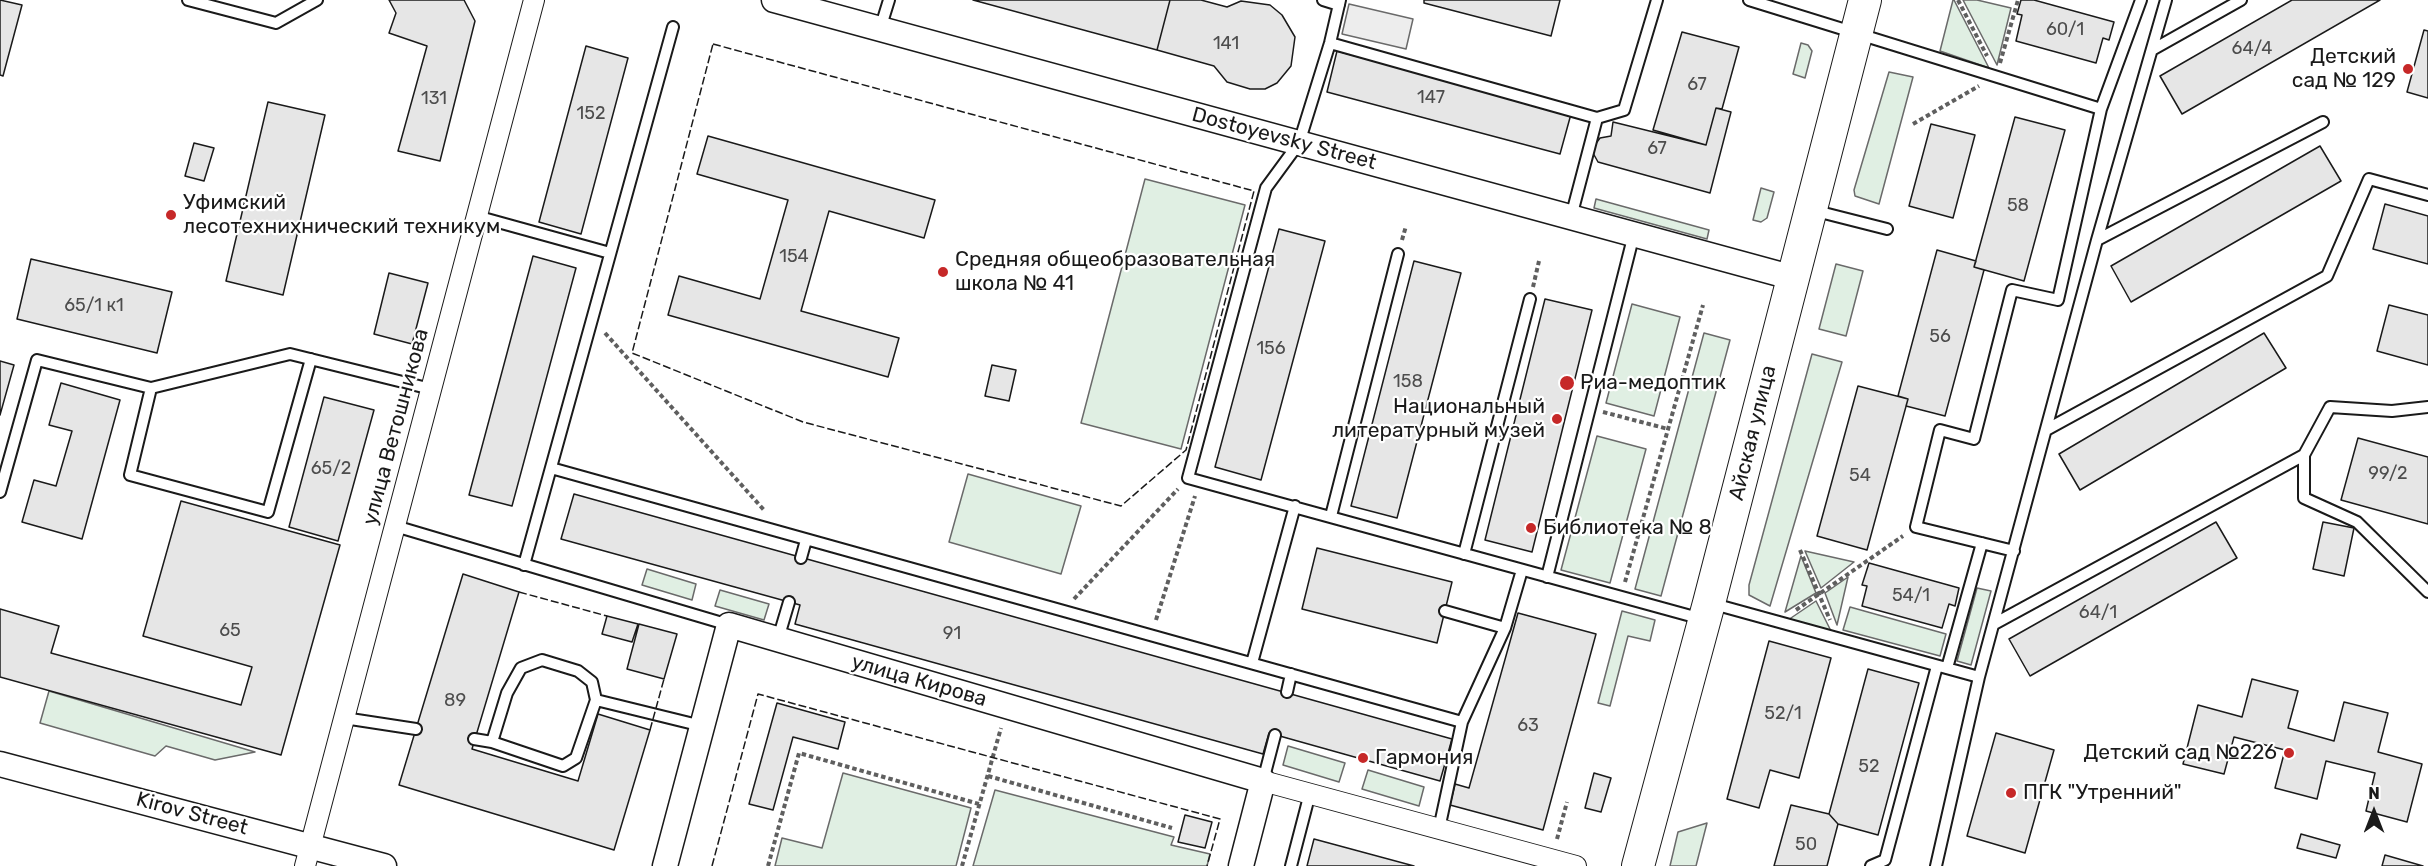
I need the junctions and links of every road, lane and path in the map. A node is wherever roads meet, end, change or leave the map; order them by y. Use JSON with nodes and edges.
{"nodes":[{"id":1,"x":188,"y":0,"type":"edge"},
{"id":2,"x":317,"y":0,"type":"edge"},
{"id":3,"x":534,"y":0,"type":"edge"},
{"id":4,"x":774,"y":0,"type":"edge"},
{"id":5,"x":889,"y":0,"type":"edge"},
{"id":6,"x":1323,"y":0,"type":"edge"},
{"id":7,"x":1657,"y":0,"type":"edge"},
{"id":8,"x":1749,"y":0,"type":"edge"},
{"id":9,"x":1865,"y":0,"type":"edge"},
{"id":10,"x":1959,"y":0,"type":"edge"},
{"id":11,"x":2018,"y":0,"type":"edge"},
{"id":12,"x":2140,"y":0,"type":"edge"},
{"id":13,"x":2166,"y":0,"type":"edge"},
{"id":14,"x":2241,"y":0,"type":"edge"},
{"id":15,"x":1340,"y":2,"type":"edge"},
{"id":16,"x":674,"y":27,"type":"dead end"},
{"id":17,"x":880,"y":29,"type":"junction"},
{"id":18,"x":1857,"y":32,"type":"junction"},
{"id":19,"x":1330,"y":43,"type":"junction"},
{"id":20,"x":2152,"y":50,"type":"junction"},
{"id":21,"x":1997,"y":76,"type":"junction"},
{"id":22,"x":2101,"y":109,"type":"junction"},
{"id":23,"x":1598,"y":117,"type":"junction"},
{"id":24,"x":2323,"y":122,"type":"dead end"},
{"id":25,"x":1913,"y":124,"type":"dead end"},
{"id":26,"x":1299,"y":143,"type":"junction"},
{"id":27,"x":2428,"y":195,"type":"edge"},
{"id":28,"x":1812,"y":210,"type":"junction"},
{"id":29,"x":476,"y":216,"type":"junction"},
{"id":30,"x":1571,"y":217,"type":"junction"},
{"id":31,"x":1887,"y":229,"type":"dead end"},
{"id":32,"x":1634,"y":234,"type":"junction"},
{"id":33,"x":2097,"y":240,"type":"junction"},
{"id":34,"x":610,"y":253,"type":"junction"},
{"id":35,"x":1398,"y":254,"type":"dead end"},
{"id":36,"x":1539,"y":261,"type":"dead end"},
{"id":37,"x":1794,"y":278,"type":"junction"},
{"id":38,"x":1530,"y":299,"type":"joint"},
{"id":39,"x":1703,"y":305,"type":"dead end"},
{"id":40,"x":592,"y":319,"type":"junction"},
{"id":41,"x":311,"y":359,"type":"junction"},
{"id":42,"x":151,"y":388,"type":"junction"},
{"id":43,"x":431,"y":389,"type":"junction"},
{"id":44,"x":2428,"y":407,"type":"edge"},
{"id":45,"x":1591,"y":408,"type":"junction"},
{"id":46,"x":1668,"y":429,"type":"junction"},
{"id":47,"x":2046,"y":430,"type":"junction"},
{"id":48,"x":2304,"y":455,"type":"junction"},
{"id":49,"x":551,"y":468,"type":"junction"},
{"id":50,"x":1194,"y":479,"type":"junction"},
{"id":51,"x":0,"y":492,"type":"edge"},
{"id":52,"x":1295,"y":506,"type":"junction"},
{"id":53,"x":1330,"y":516,"type":"junction"},
{"id":54,"x":395,"y":526,"type":"junction"},
{"id":55,"x":1916,"y":527,"type":"junction"},
{"id":56,"x":785,"y":533,"type":"junction"},
{"id":57,"x":806,"y":540,"type":"junction"},
{"id":58,"x":1982,"y":543,"type":"junction"},
{"id":59,"x":1800,"y":550,"type":"dead end"},
{"id":60,"x":2014,"y":551,"type":"junction"},
{"id":61,"x":1464,"y":554,"type":"junction"},
{"id":62,"x":801,"y":558,"type":"dead end"},
{"id":63,"x":524,"y":565,"type":"junction"},
{"id":64,"x":1522,"y":570,"type":"junction"},
{"id":65,"x":1547,"y":577,"type":"junction"},
{"id":66,"x":2428,"y":592,"type":"edge"},
{"id":67,"x":1819,"y":594,"type":"junction"},
{"id":68,"x":1621,"y":596,"type":"junction"},
{"id":69,"x":789,"y":602,"type":"dead end"},
{"id":70,"x":1063,"y":610,"type":"junction"},
{"id":71,"x":1445,"y":611,"type":"dead end"},
{"id":72,"x":1707,"y":611,"type":"junction"},
{"id":73,"x":1779,"y":622,"type":"junction"},
{"id":74,"x":1994,"y":624,"type":"junction"},
{"id":75,"x":729,"y":626,"type":"junction"},
{"id":76,"x":1505,"y":628,"type":"junction"},
{"id":77,"x":1152,"y":635,"type":"junction"},
{"id":78,"x":778,"y":639,"type":"junction"},
{"id":79,"x":1838,"y":639,"type":"junction"},
{"id":80,"x":1252,"y":663,"type":"junction"},
{"id":81,"x":1942,"y":667,"type":"junction"},
{"id":82,"x":1291,"y":674,"type":"junction"},
{"id":83,"x":1979,"y":677,"type":"junction"},
{"id":84,"x":1287,"y":692,"type":"dead end"},
{"id":85,"x":596,"y":700,"type":"junction"},
{"id":86,"x":1007,"y":706,"type":"junction"},
{"id":87,"x":344,"y":718,"type":"junction"},
{"id":88,"x":1462,"y":722,"type":"junction"},
{"id":89,"x":703,"y":726,"type":"junction"},
{"id":90,"x":416,"y":729,"type":"dead end"},
{"id":91,"x":1275,"y":735,"type":"dead end"},
{"id":92,"x":474,"y":740,"type":"dead end"},
{"id":93,"x":492,"y":742,"type":"junction"},
{"id":94,"x":0,"y":764,"type":"edge"},
{"id":95,"x":987,"y":776,"type":"junction"},
{"id":96,"x":1263,"y":781,"type":"junction"},
{"id":97,"x":1310,"y":794,"type":"junction"},
{"id":98,"x":1567,"y":802,"type":"dead end"},
{"id":99,"x":980,"y":804,"type":"junction"},
{"id":100,"x":1172,"y":828,"type":"dead end"},
{"id":101,"x":1439,"y":829,"type":"junction"},
{"id":102,"x":1557,"y":839,"type":"dead end"},
{"id":103,"x":308,"y":856,"type":"edge"},
{"id":104,"x":1554,"y":863,"type":"edge"},
{"id":105,"x":384,"y":866,"type":"edge"},
{"id":106,"x":665,"y":866,"type":"edge"},
{"id":107,"x":768,"y":866,"type":"edge"},
{"id":108,"x":962,"y":866,"type":"edge"},
{"id":109,"x":1241,"y":866,"type":"edge"},
{"id":110,"x":1291,"y":866,"type":"edge"},
{"id":111,"x":1576,"y":866,"type":"edge"},
{"id":112,"x":1638,"y":866,"type":"edge"},
{"id":113,"x":1871,"y":866,"type":"edge"},
{"id":114,"x":1936,"y":866,"type":"edge"}],
"edges":[{"from":1,"to":2,"type":"lane"},
{"from":3,"to":29,"type":"street","name":"улица Ветошникова"},
{"from":4,"to":17,"type":"street","name":"Dostoyevsky Street"},
{"from":5,"to":17,"type":"lane"},
{"from":6,"to":15,"type":"lane"},
{"from":7,"to":23,"type":"lane"},
{"from":8,"to":18,"type":"lane"},
{"from":9,"to":18,"type":"main road","name":"Айская улица"},
{"from":10,"to":21,"type":"path"},
{"from":11,"to":21,"type":"path"},
{"from":12,"to":22,"type":"lane"},
{"from":13,"to":20,"type":"lane"},
{"from":14,"to":20,"type":"lane"},
{"from":15,"to":19,"type":"lane"},
{"from":16,"to":34,"type":"lane"},
{"from":17,"to":26,"type":"street","name":"Dostoyevsky Street"},
{"from":18,"to":21,"type":"lane"},
{"from":18,"to":28,"type":"main road","name":"Айская улица"},
{"from":19,"to":23,"type":"lane"},
{"from":19,"to":26,"type":"lane"},
{"from":20,"to":33,"type":"lane"},
{"from":21,"to":22,"type":"lane"},
{"from":21,"to":25,"type":"path"},
{"from":22,"to":55,"type":"lane"},
{"from":23,"to":30,"type":"lane"},
{"from":24,"to":33,"type":"lane"},
{"from":26,"to":30,"type":"street","name":"Dostoyevsky Street"},
{"from":26,"to":50,"type":"lane"},
{"from":27,"to":47,"type":"lane"},
{"from":28,"to":31,"type":"lane"},
{"from":28,"to":37,"type":"main road","name":"Айская улица"},
{"from":29,"to":34,"type":"lane"},
{"from":29,"to":43,"type":"street","name":"улица Ветошникова"},
{"from":30,"to":32,"type":"street","name":"Dostoyevsky Street"},
{"from":32,"to":37,"type":"street","name":"Dostoyevsky Street"},
{"from":32,"to":45,"type":"lane"},
{"from":33,"to":47,"type":"lane"},
{"from":34,"to":40,"type":"lane"},
{"from":35,"to":53,"type":"lane"},
{"from":36,"to":38,"type":"path"},
{"from":37,"to":72,"type":"main road","name":"Айская улица"},
{"from":38,"to":61,"type":"lane"},
{"from":39,"to":46,"type":"path"},
{"from":40,"to":49,"type":"lane"},
{"from":40,"to":56,"type":"path"},
{"from":41,"to":42,"type":"lane"},
{"from":41,"to":42,"type":"lane"},
{"from":41,"to":43,"type":"lane"},
{"from":42,"to":51,"type":"lane"},
{"from":43,"to":54,"type":"street","name":"улица Ветошникова"},
{"from":44,"to":48,"type":"lane"},
{"from":45,"to":46,"type":"path"},
{"from":45,"to":65,"type":"lane"},
{"from":46,"to":68,"type":"path"},
{"from":47,"to":60,"type":"lane"},
{"from":48,"to":66,"type":"lane"},
{"from":48,"to":74,"type":"lane"},
{"from":49,"to":56,"type":"lane"},
{"from":49,"to":63,"type":"lane"},
{"from":50,"to":52,"type":"lane"},
{"from":50,"to":70,"type":"path"},
{"from":50,"to":77,"type":"path"},
{"from":52,"to":53,"type":"lane"},
{"from":52,"to":80,"type":"lane"},
{"from":53,"to":61,"type":"lane"},
{"from":54,"to":63,"type":"lane"},
{"from":54,"to":87,"type":"street","name":"улица Ветошникова"},
{"from":55,"to":58,"type":"lane"},
{"from":55,"to":67,"type":"path"},
{"from":56,"to":57,"type":"lane"},
{"from":57,"to":62,"type":"lane"},
{"from":57,"to":70,"type":"lane"},
{"from":58,"to":60,"type":"lane"},
{"from":58,"to":81,"type":"lane"},
{"from":59,"to":67,"type":"path"},
{"from":60,"to":74,"type":"lane"},
{"from":61,"to":64,"type":"lane"},
{"from":63,"to":75,"type":"lane"},
{"from":64,"to":65,"type":"lane"},
{"from":64,"to":76,"type":"lane"},
{"from":65,"to":68,"type":"lane"},
{"from":67,"to":73,"type":"path"},
{"from":67,"to":79,"type":"path"},
{"from":68,"to":72,"type":"lane"},
{"from":69,"to":78,"type":"lane"},
{"from":70,"to":77,"type":"lane"},
{"from":71,"to":76,"type":"lane"},
{"from":72,"to":73,"type":"lane"},
{"from":72,"to":112,"type":"main road","name":"Айская улица"},
{"from":73,"to":79,"type":"lane"},
{"from":74,"to":83,"type":"lane"},
{"from":75,"to":78,"type":"street","name":"улица Кирова"},
{"from":75,"to":89,"type":"street"},
{"from":76,"to":88,"type":"lane"},
{"from":77,"to":80,"type":"lane"},
{"from":78,"to":86,"type":"street","name":"улица Кирова"},
{"from":79,"to":81,"type":"lane"},
{"from":80,"to":82,"type":"lane"},
{"from":81,"to":83,"type":"lane"},
{"from":81,"to":113,"type":"lane"},
{"from":82,"to":84,"type":"lane"},
{"from":82,"to":88,"type":"lane"},
{"from":83,"to":114,"type":"lane"},
{"from":85,"to":89,"type":"lane"},
{"from":85,"to":93,"type":"lane"},
{"from":85,"to":93,"type":"lane"},
{"from":86,"to":95,"type":"path"},
{"from":86,"to":96,"type":"street","name":"улица Кирова"},
{"from":87,"to":90,"type":"lane"},
{"from":87,"to":103,"type":"street","name":"улица Ветошникова"},
{"from":88,"to":101,"type":"lane"},
{"from":89,"to":106,"type":"street"},
{"from":91,"to":96,"type":"lane"},
{"from":92,"to":93,"type":"lane"},
{"from":94,"to":103,"type":"street","name":"Kirov Street"},
{"from":95,"to":99,"type":"path"},
{"from":95,"to":100,"type":"path"},
{"from":96,"to":97,"type":"street"},
{"from":96,"to":109,"type":"street"},
{"from":97,"to":101,"type":"street"},
{"from":97,"to":110,"type":"lane"},
{"from":98,"to":102,"type":"path"},
{"from":99,"to":107,"type":"path"},
{"from":99,"to":108,"type":"path"},
{"from":101,"to":104,"type":"street"},
{"from":103,"to":105,"type":"street","name":"Kirov Street"},
{"from":104,"to":111,"type":"street"}]}
